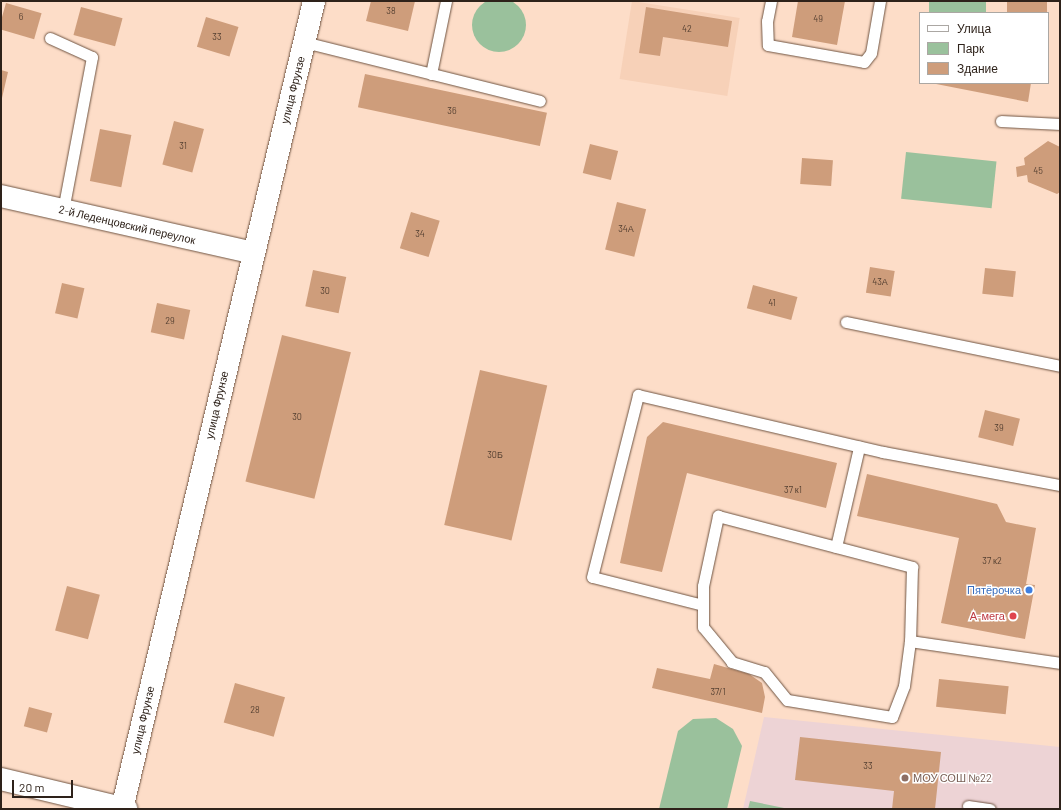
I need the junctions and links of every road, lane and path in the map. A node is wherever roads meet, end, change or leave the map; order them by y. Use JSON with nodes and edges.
{"nodes":[{"id":1,"x":314,"y":1,"type":"edge"},
{"id":2,"x":446,"y":1,"type":"edge"},
{"id":3,"x":771,"y":1,"type":"edge"},
{"id":4,"x":880,"y":1,"type":"edge"},
{"id":5,"x":50,"y":38,"type":"dead end"},
{"id":6,"x":304,"y":42,"type":"junction"},
{"id":7,"x":431,"y":74,"type":"junction"},
{"id":8,"x":540,"y":101,"type":"dead end"},
{"id":9,"x":1001,"y":121,"type":"dead end"},
{"id":10,"x":1060,"y":124,"type":"edge"},
{"id":11,"x":1,"y":196,"type":"edge"},
{"id":12,"x":64,"y":210,"type":"junction"},
{"id":13,"x":253,"y":253,"type":"junction"},
{"id":14,"x":846,"y":322,"type":"dead end"},
{"id":15,"x":1060,"y":366,"type":"edge"},
{"id":16,"x":860,"y":447,"type":"junction"},
{"id":17,"x":1060,"y":485,"type":"edge"},
{"id":18,"x":836,"y":547,"type":"junction"},
{"id":19,"x":703,"y":605,"type":"junction"},
{"id":20,"x":910,"y":641,"type":"junction"},
{"id":21,"x":1060,"y":663,"type":"edge"},
{"id":22,"x":1,"y":779,"type":"edge"},
{"id":23,"x":968,"y":806,"type":"dead end"},
{"id":24,"x":124,"y":808,"type":"edge"},
{"id":25,"x":990,"y":809,"type":"edge"}],
"edges":[{"from":1,"to":6,"type":"street","name":"улица Фрунзе"},
{"from":2,"to":7,"type":"lane"},
{"from":3,"to":4,"type":"lane"},
{"from":5,"to":12,"type":"lane"},
{"from":6,"to":7,"type":"lane"},
{"from":6,"to":13,"type":"street","name":"улица Фрунзе"},
{"from":7,"to":8,"type":"lane"},
{"from":9,"to":10,"type":"lane"},
{"from":11,"to":12,"type":"street","name":"2-й Леденцовский переулок"},
{"from":12,"to":13,"type":"street","name":"2-й Леденцовский переулок"},
{"from":13,"to":24,"type":"street","name":"улица Фрунзе"},
{"from":14,"to":15,"type":"lane"},
{"from":16,"to":17,"type":"lane"},
{"from":16,"to":18,"type":"lane"},
{"from":16,"to":19,"type":"lane"},
{"from":18,"to":19,"type":"lane"},
{"from":18,"to":20,"type":"lane"},
{"from":19,"to":20,"type":"lane"},
{"from":20,"to":21,"type":"lane"},
{"from":22,"to":24,"type":"street"},
{"from":23,"to":25,"type":"lane"}]}
